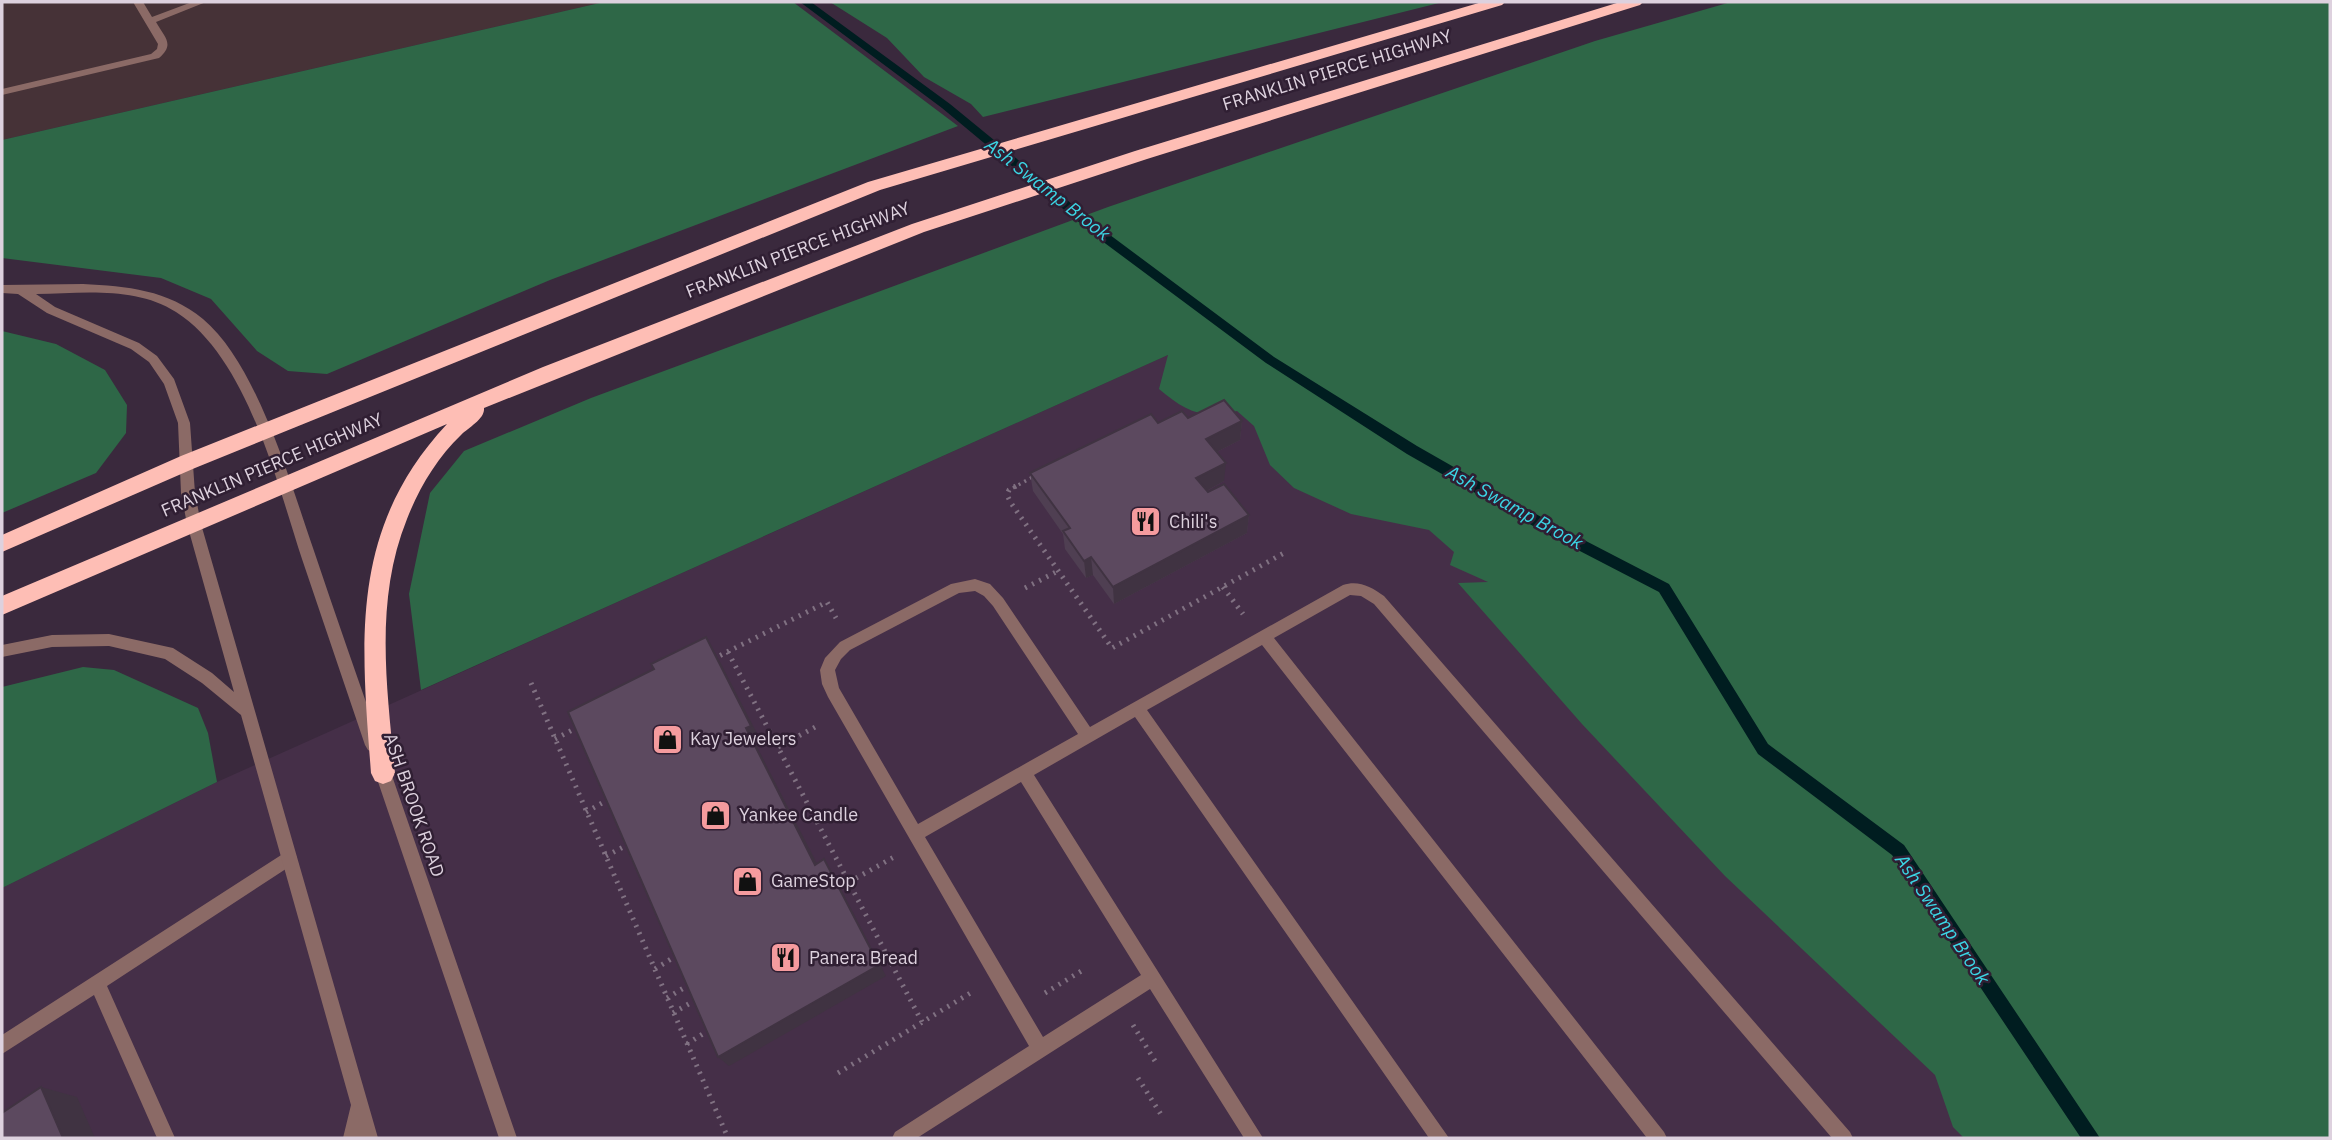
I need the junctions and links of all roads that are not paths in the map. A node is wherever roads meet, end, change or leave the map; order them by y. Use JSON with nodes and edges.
{"nodes":[{"id":1,"x":138,"y":2,"type":"edge"},
{"id":2,"x":201,"y":2,"type":"edge"},
{"id":3,"x":1497,"y":2,"type":"edge"},
{"id":4,"x":1634,"y":2,"type":"edge"},
{"id":5,"x":150,"y":21,"type":"junction"},
{"id":6,"x":2,"y":92,"type":"edge"},
{"id":7,"x":2,"y":289,"type":"edge"},
{"id":8,"x":22,"y":291,"type":"junction"},
{"id":9,"x":501,"y":392,"type":"junction"},
{"id":10,"x":266,"y":432,"type":"junction"},
{"id":11,"x":188,"y":462,"type":"junction"},
{"id":12,"x":284,"y":485,"type":"junction"},
{"id":13,"x":194,"y":524,"type":"junction"},
{"id":14,"x":2,"y":544,"type":"edge"},
{"id":15,"x":2,"y":606,"type":"edge"},
{"id":16,"x":1264,"y":636,"type":"junction"},
{"id":17,"x":2,"y":651,"type":"edge"},
{"id":18,"x":1137,"y":708,"type":"junction"},
{"id":19,"x":248,"y":712,"type":"junction"},
{"id":20,"x":1088,"y":737,"type":"junction"},
{"id":21,"x":1024,"y":773,"type":"junction"},
{"id":22,"x":383,"y":774,"type":"junction"},
{"id":23,"x":917,"y":838,"type":"junction"},
{"id":24,"x":289,"y":858,"type":"junction"},
{"id":25,"x":1153,"y":977,"type":"junction"},
{"id":26,"x":97,"y":983,"type":"junction"},
{"id":27,"x":2,"y":1045,"type":"edge"},
{"id":28,"x":1040,"y":1049,"type":"junction"},
{"id":29,"x":359,"y":1105,"type":"junction"},
{"id":30,"x":166,"y":1138,"type":"edge"},
{"id":31,"x":352,"y":1138,"type":"edge"},
{"id":32,"x":369,"y":1138,"type":"edge"},
{"id":33,"x":508,"y":1138,"type":"edge"},
{"id":34,"x":901,"y":1138,"type":"edge"},
{"id":35,"x":1254,"y":1138,"type":"edge"},
{"id":36,"x":1440,"y":1138,"type":"edge"},
{"id":37,"x":1658,"y":1138,"type":"edge"},
{"id":38,"x":1844,"y":1138,"type":"edge"}],
"edges":[{"from":1,"to":5,"type":"street"},
{"from":2,"to":5,"type":"street"},
{"from":3,"to":10,"type":"highway","name":"FRANKLIN PIERCE HIGHWAY"},
{"from":4,"to":9,"type":"highway","name":"FRANKLIN PIERCE HIGHWAY"},
{"from":5,"to":6,"type":"street"},
{"from":7,"to":8,"type":"street","name":"ASH BROOK ROAD"},
{"from":8,"to":10,"type":"street","name":"ASH BROOK ROAD"},
{"from":8,"to":11,"type":"street"},
{"from":9,"to":12,"type":"highway","name":"FRANKLIN PIERCE HIGHWAY"},
{"from":9,"to":22,"type":"highway"},
{"from":10,"to":11,"type":"highway","name":"FRANKLIN PIERCE HIGHWAY"},
{"from":10,"to":12,"type":"street","name":"ASH BROOK ROAD"},
{"from":11,"to":13,"type":"street"},
{"from":11,"to":14,"type":"highway","name":"FRANKLIN PIERCE HIGHWAY"},
{"from":12,"to":13,"type":"highway","name":"FRANKLIN PIERCE HIGHWAY"},
{"from":12,"to":22,"type":"street","name":"ASH BROOK ROAD"},
{"from":13,"to":15,"type":"highway","name":"FRANKLIN PIERCE HIGHWAY"},
{"from":13,"to":19,"type":"street"},
{"from":16,"to":18,"type":"street"},
{"from":16,"to":37,"type":"street"},
{"from":16,"to":38,"type":"street"},
{"from":17,"to":19,"type":"street"},
{"from":18,"to":20,"type":"street"},
{"from":18,"to":36,"type":"street"},
{"from":19,"to":24,"type":"street"},
{"from":20,"to":21,"type":"street"},
{"from":20,"to":23,"type":"street"},
{"from":21,"to":23,"type":"street"},
{"from":21,"to":25,"type":"street"},
{"from":22,"to":33,"type":"street","name":"ASH BROOK ROAD"},
{"from":23,"to":28,"type":"street"},
{"from":24,"to":26,"type":"street"},
{"from":24,"to":29,"type":"street"},
{"from":25,"to":28,"type":"street"},
{"from":25,"to":35,"type":"street"},
{"from":26,"to":27,"type":"street"},
{"from":26,"to":30,"type":"street"},
{"from":28,"to":34,"type":"street"},
{"from":29,"to":31,"type":"street"},
{"from":29,"to":32,"type":"street"}]}
